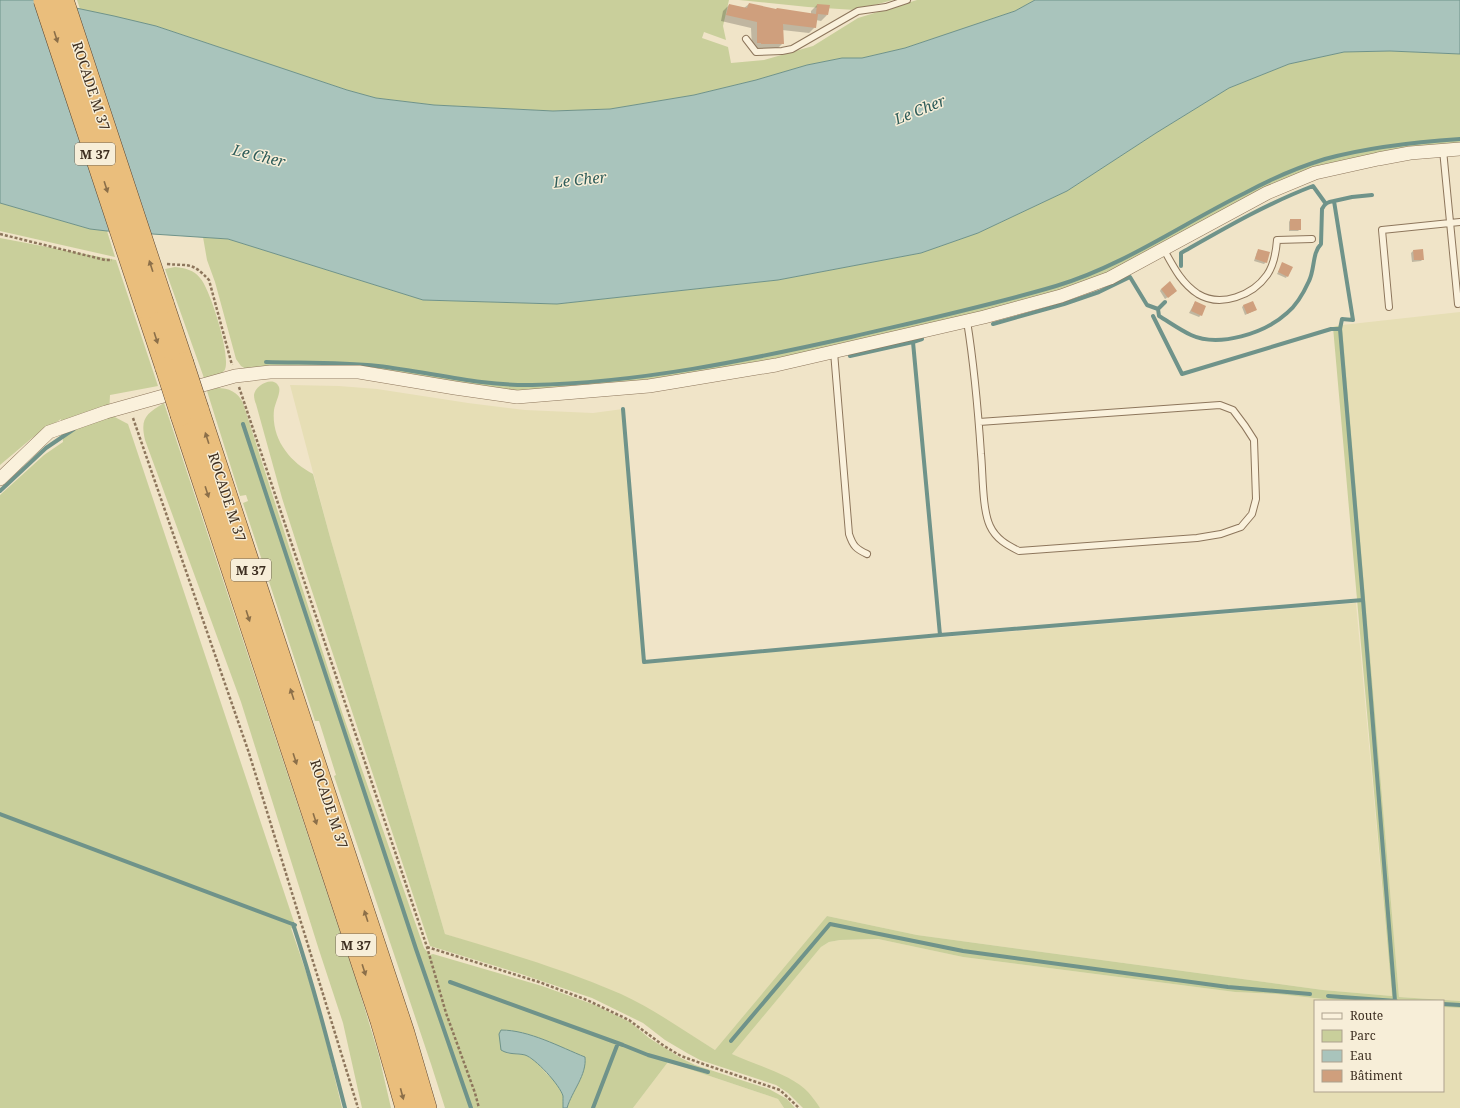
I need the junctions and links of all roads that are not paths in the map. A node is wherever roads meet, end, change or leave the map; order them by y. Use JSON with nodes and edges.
{"nodes":[{"id":1,"x":44,"y":0,"type":"edge"},
{"id":2,"x":62,"y":0,"type":"edge"},
{"id":3,"x":907,"y":0,"type":"edge"},
{"id":4,"x":746,"y":39,"type":"dead end"},
{"id":5,"x":1460,"y":149,"type":"edge"},
{"id":6,"x":1443,"y":150,"type":"junction"},
{"id":7,"x":1460,"y":222,"type":"edge"},
{"id":8,"x":1450,"y":223,"type":"junction"},
{"id":9,"x":1312,"y":239,"type":"dead end"},
{"id":10,"x":1163,"y":248,"type":"junction"},
{"id":11,"x":1458,"y":304,"type":"dead end"},
{"id":12,"x":155,"y":306,"type":"junction"},
{"id":13,"x":1389,"y":307,"type":"dead end"},
{"id":14,"x":968,"y":321,"type":"junction"},
{"id":15,"x":834,"y":352,"type":"junction"},
{"id":16,"x":979,"y":422,"type":"junction"},
{"id":17,"x":0,"y":479,"type":"edge"},
{"id":18,"x":867,"y":554,"type":"dead end"},
{"id":19,"x":312,"y":780,"type":"junction"},
{"id":20,"x":406,"y":1108,"type":"edge"},
{"id":21,"x":426,"y":1108,"type":"edge"}],
"edges":[{"from":1,"to":12,"type":"highway","name":"ROCADE M 37","number":"M 37","one_way":true,"bridge":true},
{"from":12,"to":2,"type":"highway","name":"ROCADE M 37","number":"M 37","one_way":true,"bridge":true},
{"from":3,"to":4,"type":"lane"},
{"from":5,"to":6,"type":"street"},
{"from":6,"to":8,"type":"lane"},
{"from":6,"to":10,"type":"street"},
{"from":7,"to":8,"type":"lane"},
{"from":8,"to":11,"type":"lane"},
{"from":8,"to":13,"type":"lane"},
{"from":9,"to":10,"type":"lane"},
{"from":10,"to":14,"type":"street"},
{"from":12,"to":19,"type":"highway","name":"ROCADE M 37","number":"M 37","bridge":true},
{"from":14,"to":15,"type":"street"},
{"from":14,"to":16,"type":"lane"},
{"from":15,"to":17,"type":"street"},
{"from":15,"to":18,"type":"lane"},
{"from":16,"to":16,"type":"lane"},
{"from":19,"to":20,"type":"highway","name":"ROCADE M 37","number":"M 37","one_way":true},
{"from":21,"to":19,"type":"highway","name":"ROCADE M 37","number":"M 37","one_way":true}]}
